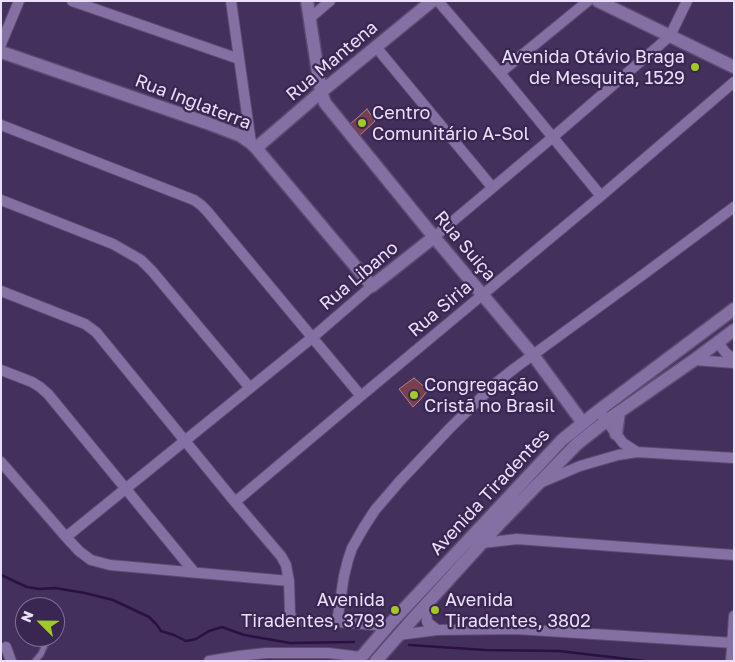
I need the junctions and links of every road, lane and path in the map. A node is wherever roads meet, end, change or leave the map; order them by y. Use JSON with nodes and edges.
{"nodes":[{"id":1,"x":19,"y":1,"type":"edge"},
{"id":2,"x":72,"y":1,"type":"edge"},
{"id":3,"x":231,"y":1,"type":"edge"},
{"id":4,"x":307,"y":1,"type":"edge"},
{"id":5,"x":330,"y":1,"type":"edge"},
{"id":6,"x":432,"y":1,"type":"edge"},
{"id":7,"x":438,"y":1,"type":"edge"},
{"id":8,"x":588,"y":1,"type":"edge"},
{"id":9,"x":598,"y":1,"type":"edge"},
{"id":10,"x":687,"y":1,"type":"edge"},
{"id":11,"x":310,"y":18,"type":"junction"},
{"id":12,"x":670,"y":36,"type":"junction"},
{"id":13,"x":1,"y":44,"type":"edge"},
{"id":14,"x":376,"y":47,"type":"junction"},
{"id":15,"x":1,"y":52,"type":"edge"},
{"id":16,"x":239,"y":59,"type":"junction"},
{"id":17,"x":734,"y":67,"type":"edge"},
{"id":18,"x":500,"y":73,"type":"junction"},
{"id":19,"x":734,"y":82,"type":"edge"},
{"id":20,"x":321,"y":92,"type":"junction"},
{"id":21,"x":1,"y":124,"type":"edge"},
{"id":22,"x":553,"y":137,"type":"junction"},
{"id":23,"x":254,"y":145,"type":"junction"},
{"id":24,"x":492,"y":187,"type":"junction"},
{"id":25,"x":601,"y":196,"type":"junction"},
{"id":26,"x":1,"y":200,"type":"edge"},
{"id":27,"x":734,"y":207,"type":"edge"},
{"id":28,"x":434,"y":237,"type":"junction"},
{"id":29,"x":372,"y":286,"type":"junction"},
{"id":30,"x":1,"y":291,"type":"edge"},
{"id":31,"x":483,"y":294,"type":"junction"},
{"id":32,"x":734,"y":309,"type":"edge"},
{"id":33,"x":734,"y":330,"type":"edge"},
{"id":34,"x":313,"y":337,"type":"junction"},
{"id":35,"x":718,"y":342,"type":"junction"},
{"id":36,"x":534,"y":355,"type":"junction"},
{"id":37,"x":694,"y":360,"type":"junction"},
{"id":38,"x":734,"y":362,"type":"edge"},
{"id":39,"x":1,"y":370,"type":"edge"},
{"id":40,"x":250,"y":388,"type":"junction"},
{"id":41,"x":361,"y":396,"type":"junction"},
{"id":42,"x":619,"y":412,"type":"junction"},
{"id":43,"x":602,"y":416,"type":"junction"},
{"id":44,"x":584,"y":423,"type":"junction"},
{"id":45,"x":616,"y":434,"type":"junction"},
{"id":46,"x":185,"y":440,"type":"junction"},
{"id":47,"x":637,"y":452,"type":"junction"},
{"id":48,"x":734,"y":458,"type":"edge"},
{"id":49,"x":1,"y":462,"type":"edge"},
{"id":50,"x":539,"y":484,"type":"junction"},
{"id":51,"x":125,"y":489,"type":"junction"},
{"id":52,"x":235,"y":502,"type":"junction"},
{"id":53,"x":501,"y":522,"type":"junction"},
{"id":54,"x":66,"y":538,"type":"junction"},
{"id":55,"x":517,"y":539,"type":"junction"},
{"id":56,"x":482,"y":543,"type":"junction"},
{"id":57,"x":734,"y":555,"type":"edge"},
{"id":58,"x":194,"y":572,"type":"junction"},
{"id":59,"x":289,"y":581,"type":"junction"},
{"id":60,"x":426,"y":605,"type":"junction"},
{"id":61,"x":734,"y":616,"type":"edge"},
{"id":62,"x":337,"y":622,"type":"junction"},
{"id":63,"x":388,"y":626,"type":"junction"},
{"id":64,"x":437,"y":630,"type":"junction"},
{"id":65,"x":398,"y":636,"type":"junction"},
{"id":66,"x":733,"y":643,"type":"edge"},
{"id":67,"x":6,"y":647,"type":"dead end"},
{"id":68,"x":44,"y":647,"type":"edge"},
{"id":69,"x":359,"y":659,"type":"edge"},
{"id":70,"x":11,"y":661,"type":"edge"},
{"id":71,"x":35,"y":661,"type":"edge"},
{"id":72,"x":209,"y":661,"type":"edge"},
{"id":73,"x":376,"y":661,"type":"edge"},
{"id":74,"x":731,"y":661,"type":"edge"}],
"edges":[{"from":1,"to":13,"type":"street"},
{"from":2,"to":16,"type":"street"},
{"from":3,"to":16,"type":"street"},
{"from":4,"to":11,"type":"street"},
{"from":5,"to":11,"type":"street"},
{"from":6,"to":14,"type":"street","name":"Rua Mantena"},
{"from":7,"to":18,"type":"street"},
{"from":8,"to":18,"type":"street"},
{"from":9,"to":12,"type":"street"},
{"from":10,"to":12,"type":"street"},
{"from":11,"to":20,"type":"street"},
{"from":12,"to":17,"type":"street"},
{"from":12,"to":22,"type":"street","name":"Rua Libano"},
{"from":14,"to":20,"type":"street","name":"Rua Mantena"},
{"from":14,"to":24,"type":"street"},
{"from":15,"to":23,"type":"street","name":"Rua Inglaterra"},
{"from":16,"to":23,"type":"street"},
{"from":18,"to":22,"type":"street"},
{"from":19,"to":25,"type":"street","name":"Rua Siria"},
{"from":20,"to":23,"type":"street","name":"Rua Mantena"},
{"from":20,"to":28,"type":"street","name":"Rua Suiça"},
{"from":21,"to":34,"type":"street"},
{"from":22,"to":24,"type":"street","name":"Rua Libano"},
{"from":22,"to":25,"type":"street"},
{"from":23,"to":29,"type":"street","name":"Rua Inglaterra"},
{"from":24,"to":28,"type":"street","name":"Rua Libano"},
{"from":25,"to":31,"type":"street","name":"Rua Siria"},
{"from":26,"to":40,"type":"street"},
{"from":27,"to":36,"type":"street"},
{"from":28,"to":29,"type":"street","name":"Rua Libano"},
{"from":28,"to":31,"type":"street","name":"Rua Suiça"},
{"from":29,"to":34,"type":"street","name":"Rua Libano"},
{"from":30,"to":46,"type":"street"},
{"from":31,"to":36,"type":"street","name":"Rua Suiça"},
{"from":31,"to":41,"type":"street","name":"Rua Siria"},
{"from":32,"to":43,"type":"street","name":"Avenida Tiradentes"},
{"from":33,"to":35,"type":"street","name":"Avenida Tiradentes"},
{"from":34,"to":40,"type":"street","name":"Rua Libano"},
{"from":34,"to":41,"type":"street"},
{"from":35,"to":37,"type":"street","name":"Avenida Tiradentes"},
{"from":35,"to":38,"type":"street"},
{"from":36,"to":44,"type":"street","name":"Rua Suiça"},
{"from":36,"to":62,"type":"street"},
{"from":37,"to":38,"type":"street"},
{"from":37,"to":42,"type":"street","name":"Avenida Tiradentes"},
{"from":39,"to":51,"type":"street"},
{"from":40,"to":46,"type":"street","name":"Rua Libano"},
{"from":41,"to":52,"type":"street","name":"Rua Siria"},
{"from":42,"to":43,"type":"street","name":"Avenida Tiradentes"},
{"from":42,"to":45,"type":"street"},
{"from":43,"to":44,"type":"street","name":"Avenida Tiradentes"},
{"from":43,"to":45,"type":"street"},
{"from":43,"to":50,"type":"street","name":"Avenida Tiradentes"},
{"from":44,"to":63,"type":"street","name":"Avenida Tiradentes"},
{"from":45,"to":47,"type":"street"},
{"from":46,"to":51,"type":"street","name":"Rua Libano"},
{"from":46,"to":52,"type":"street"},
{"from":47,"to":48,"type":"street"},
{"from":47,"to":50,"type":"street"},
{"from":49,"to":54,"type":"street"},
{"from":50,"to":53,"type":"street","name":"Avenida Tiradentes"},
{"from":51,"to":54,"type":"street","name":"Rua Libano"},
{"from":51,"to":58,"type":"street"},
{"from":52,"to":59,"type":"street"},
{"from":53,"to":55,"type":"street"},
{"from":53,"to":56,"type":"street","name":"Avenida Tiradentes"},
{"from":54,"to":58,"type":"street"},
{"from":55,"to":56,"type":"street"},
{"from":55,"to":57,"type":"street"},
{"from":56,"to":60,"type":"street","name":"Avenida Tiradentes"},
{"from":58,"to":59,"type":"street"},
{"from":59,"to":62,"type":"street"},
{"from":60,"to":64,"type":"street"},
{"from":60,"to":65,"type":"street","name":"Avenida Tiradentes"},
{"from":61,"to":66,"type":"street"},
{"from":62,"to":63,"type":"street"},
{"from":63,"to":69,"type":"street","name":"Avenida Tiradentes"},
{"from":64,"to":65,"type":"street"},
{"from":64,"to":66,"type":"street"},
{"from":65,"to":73,"type":"street","name":"Avenida Tiradentes"},
{"from":66,"to":74,"type":"street"},
{"from":67,"to":70,"type":"street"},
{"from":68,"to":71,"type":"lane"},
{"from":69,"to":72,"type":"street"}]}
